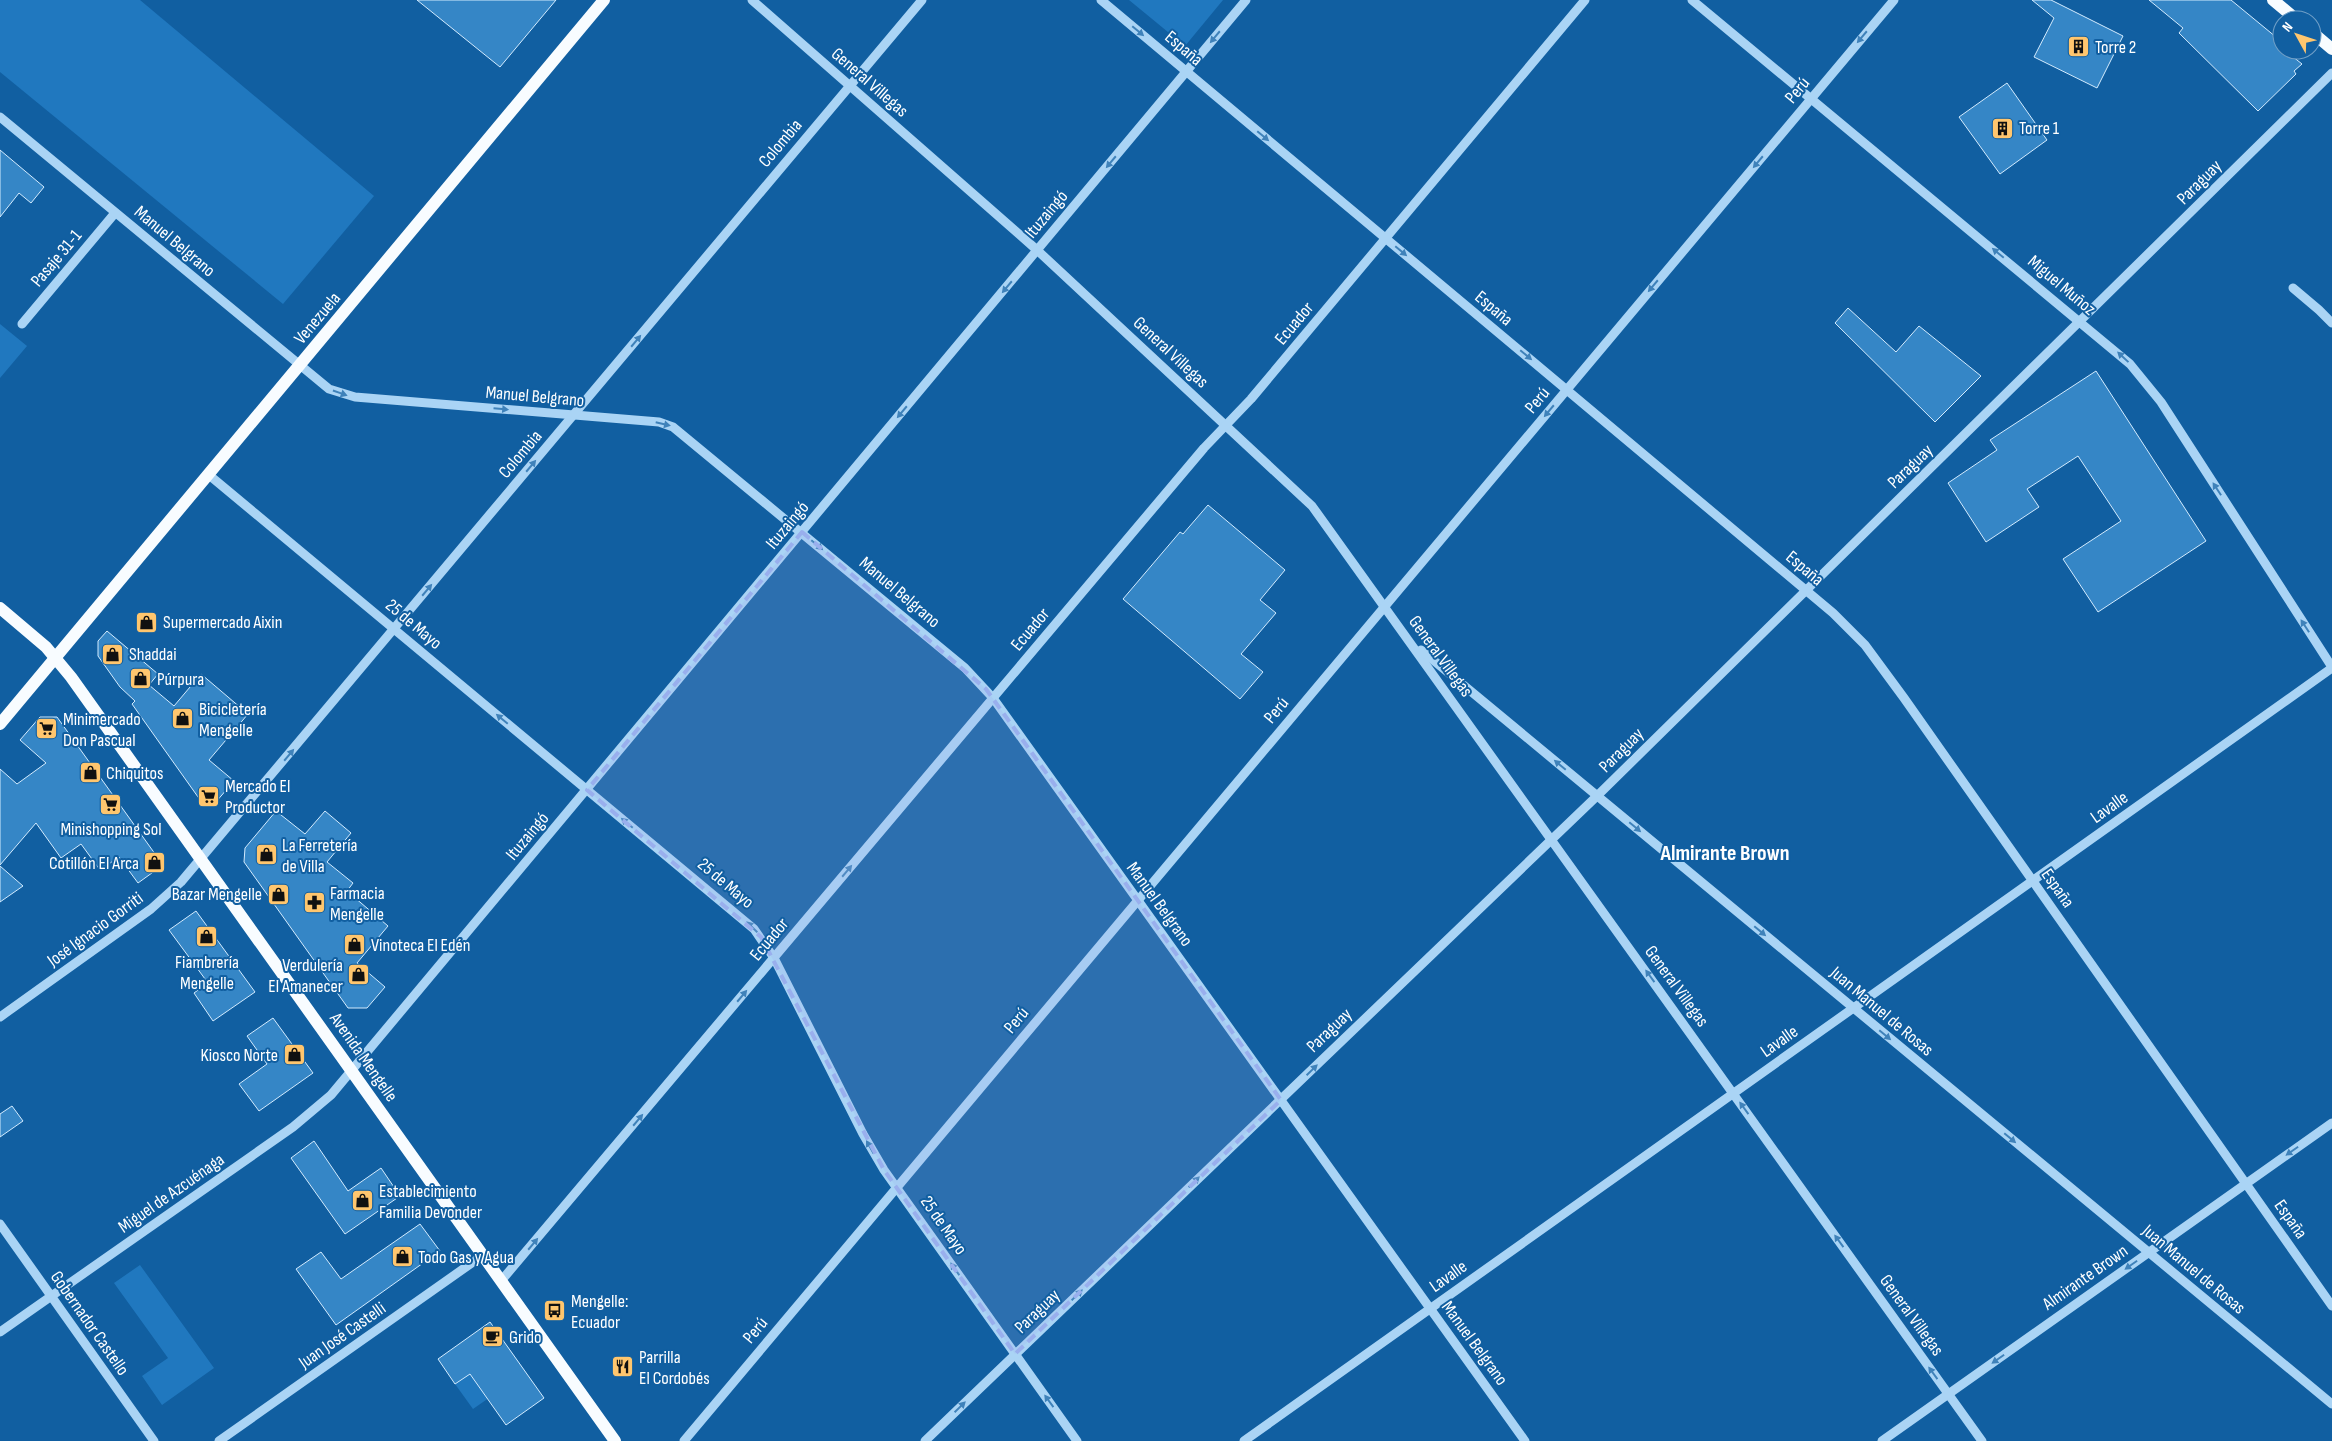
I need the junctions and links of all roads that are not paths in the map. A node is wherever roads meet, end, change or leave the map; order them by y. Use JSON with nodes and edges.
{"nodes":[{"id":1,"x":604,"y":0,"type":"edge"},
{"id":2,"x":752,"y":0,"type":"edge"},
{"id":3,"x":922,"y":0,"type":"edge"},
{"id":4,"x":1101,"y":0,"type":"edge"},
{"id":5,"x":1246,"y":0,"type":"edge"},
{"id":6,"x":1584,"y":0,"type":"edge"},
{"id":7,"x":1692,"y":0,"type":"edge"},
{"id":8,"x":1894,"y":0,"type":"edge"},
{"id":9,"x":2273,"y":0,"type":"edge"},
{"id":10,"x":2285,"y":10,"type":"edge"},
{"id":11,"x":2322,"y":40,"type":"edge"},
{"id":12,"x":2332,"y":49,"type":"edge"},
{"id":13,"x":1186,"y":71,"type":"junction"},
{"id":14,"x":2332,"y":73,"type":"edge"},
{"id":15,"x":850,"y":86,"type":"junction"},
{"id":16,"x":1811,"y":99,"type":"junction"},
{"id":17,"x":0,"y":117,"type":"edge"},
{"id":18,"x":115,"y":213,"type":"junction"},
{"id":19,"x":1386,"y":238,"type":"junction"},
{"id":20,"x":1037,"y":250,"type":"junction"},
{"id":21,"x":2293,"y":288,"type":"dead end"},
{"id":22,"x":2081,"y":322,"type":"junction"},
{"id":23,"x":2332,"y":323,"type":"edge"},
{"id":24,"x":22,"y":324,"type":"dead end"},
{"id":25,"x":300,"y":366,"type":"junction"},
{"id":26,"x":1567,"y":390,"type":"junction"},
{"id":27,"x":574,"y":415,"type":"junction"},
{"id":28,"x":1226,"y":425,"type":"junction"},
{"id":29,"x":209,"y":475,"type":"junction"},
{"id":30,"x":802,"y":532,"type":"junction"},
{"id":31,"x":1807,"y":590,"type":"junction"},
{"id":32,"x":1385,"y":606,"type":"junction"},
{"id":33,"x":0,"y":608,"type":"edge"},
{"id":34,"x":395,"y":629,"type":"junction"},
{"id":35,"x":1411,"y":642,"type":"junction"},
{"id":36,"x":56,"y":658,"type":"junction"},
{"id":37,"x":2332,"y":667,"type":"edge"},
{"id":38,"x":993,"y":698,"type":"junction"},
{"id":39,"x":0,"y":724,"type":"edge"},
{"id":40,"x":587,"y":790,"type":"junction"},
{"id":41,"x":1598,"y":796,"type":"junction"},
{"id":42,"x":1552,"y":840,"type":"junction"},
{"id":43,"x":201,"y":860,"type":"junction"},
{"id":44,"x":2033,"y":880,"type":"junction"},
{"id":45,"x":1138,"y":900,"type":"junction"},
{"id":46,"x":774,"y":958,"type":"junction"},
{"id":47,"x":1853,"y":1008,"type":"junction"},
{"id":48,"x":0,"y":1017,"type":"edge"},
{"id":49,"x":352,"y":1071,"type":"junction"},
{"id":50,"x":1733,"y":1093,"type":"junction"},
{"id":51,"x":1281,"y":1100,"type":"junction"},
{"id":52,"x":2332,"y":1123,"type":"edge"},
{"id":53,"x":2246,"y":1184,"type":"junction"},
{"id":54,"x":897,"y":1187,"type":"junction"},
{"id":55,"x":0,"y":1224,"type":"edge"},
{"id":56,"x":2148,"y":1253,"type":"junction"},
{"id":57,"x":483,"y":1255,"type":"junction"},
{"id":58,"x":501,"y":1281,"type":"junction"},
{"id":59,"x":52,"y":1296,"type":"junction"},
{"id":60,"x":2332,"y":1306,"type":"edge"},
{"id":61,"x":1430,"y":1309,"type":"junction"},
{"id":62,"x":0,"y":1332,"type":"edge"},
{"id":63,"x":1016,"y":1354,"type":"junction"},
{"id":64,"x":1948,"y":1394,"type":"junction"},
{"id":65,"x":2332,"y":1404,"type":"edge"},
{"id":66,"x":154,"y":1441,"type":"edge"},
{"id":67,"x":219,"y":1441,"type":"edge"},
{"id":68,"x":615,"y":1441,"type":"edge"},
{"id":69,"x":684,"y":1441,"type":"edge"},
{"id":70,"x":925,"y":1441,"type":"edge"},
{"id":71,"x":1078,"y":1441,"type":"edge"},
{"id":72,"x":1244,"y":1441,"type":"edge"},
{"id":73,"x":1525,"y":1441,"type":"edge"},
{"id":74,"x":1882,"y":1441,"type":"edge"},
{"id":75,"x":1982,"y":1441,"type":"edge"}],
"edges":[{"from":1,"to":25,"type":"main road","name":"Venezuela"},
{"from":2,"to":15,"type":"street","name":"General Villegas"},
{"from":3,"to":15,"type":"street","name":"Colombia"},
{"from":4,"to":13,"type":"street","name":"España","one_way":true},
{"from":5,"to":13,"type":"street","name":"Ituzaingó","one_way":true},
{"from":6,"to":19,"type":"street","name":"Ecuador"},
{"from":7,"to":16,"type":"street","name":"Miguel Muñoz"},
{"from":8,"to":16,"type":"street","name":"Perú","one_way":true},
{"from":9,"to":10,"type":"main road"},
{"from":11,"to":12,"type":"main road"},
{"from":13,"to":19,"type":"street","name":"España","one_way":true},
{"from":13,"to":20,"type":"street","name":"Ituzaingó","one_way":true},
{"from":14,"to":22,"type":"street","name":"Paraguay"},
{"from":15,"to":20,"type":"street","name":"General Villegas"},
{"from":27,"to":15,"type":"street","name":"Colombia","one_way":true},
{"from":22,"to":16,"type":"street","name":"Miguel Muñoz","one_way":true},
{"from":16,"to":26,"type":"street","name":"Perú","one_way":true},
{"from":17,"to":18,"type":"street","name":"Manuel Belgrano"},
{"from":18,"to":24,"type":"street","name":"Pasaje 31-1"},
{"from":18,"to":25,"type":"street","name":"Manuel Belgrano"},
{"from":19,"to":26,"type":"street","name":"España","one_way":true},
{"from":19,"to":28,"type":"street","name":"Ecuador"},
{"from":20,"to":28,"type":"street","name":"General Villegas"},
{"from":20,"to":30,"type":"street","name":"Ituzaingó","one_way":true},
{"from":21,"to":23,"type":"street"},
{"from":22,"to":31,"type":"street","name":"Paraguay"},
{"from":37,"to":22,"type":"street","name":"Miguel Muñoz","one_way":true},
{"from":25,"to":27,"type":"street","name":"Manuel Belgrano","one_way":true},
{"from":25,"to":29,"type":"main road","name":"Venezuela"},
{"from":26,"to":31,"type":"street","name":"España"},
{"from":26,"to":32,"type":"street","name":"Perú","one_way":true},
{"from":27,"to":30,"type":"street","name":"Manuel Belgrano","one_way":true},
{"from":34,"to":27,"type":"street","name":"Colombia","one_way":true},
{"from":28,"to":32,"type":"street","name":"General Villegas"},
{"from":28,"to":38,"type":"street","name":"Ecuador"},
{"from":29,"to":34,"type":"street","name":"25 de Mayo"},
{"from":29,"to":36,"type":"main road","name":"Venezuela"},
{"from":30,"to":38,"type":"street","name":"Manuel Belgrano","one_way":true},
{"from":30,"to":40,"type":"street","name":"Ituzaingó"},
{"from":31,"to":41,"type":"street","name":"Paraguay"},
{"from":31,"to":44,"type":"street","name":"España"},
{"from":32,"to":35,"type":"street","name":"General Villegas"},
{"from":32,"to":45,"type":"street","name":"Perú"},
{"from":33,"to":36,"type":"main road","name":"Avenida Mengelle"},
{"from":40,"to":34,"type":"street","name":"25 de Mayo","one_way":true},
{"from":43,"to":34,"type":"street","name":"Colombia","one_way":true},
{"from":41,"to":35,"type":"street","name":"Juan Manuel de Rosas","one_way":true},
{"from":35,"to":42,"type":"street","name":"General Villegas"},
{"from":36,"to":39,"type":"main road","name":"Venezuela"},
{"from":36,"to":43,"type":"main road","name":"Avenida Mengelle"},
{"from":37,"to":44,"type":"street","name":"Lavalle"},
{"from":38,"to":45,"type":"street","name":"Manuel Belgrano"},
{"from":46,"to":38,"type":"street","name":"Ecuador","one_way":true},
{"from":46,"to":40,"type":"street","name":"25 de Mayo","one_way":true},
{"from":40,"to":49,"type":"street","name":"Ituzaingó"},
{"from":41,"to":42,"type":"street","name":"Paraguay"},
{"from":41,"to":47,"type":"street","name":"Juan Manuel de Rosas","one_way":true},
{"from":50,"to":42,"type":"street","name":"General Villegas","one_way":true},
{"from":51,"to":42,"type":"street","name":"Paraguay","one_way":true},
{"from":43,"to":48,"type":"street","name":"José Ignacio Gorriti"},
{"from":43,"to":49,"type":"main road","name":"Avenida Mengelle"},
{"from":44,"to":47,"type":"street","name":"Lavalle"},
{"from":44,"to":53,"type":"street","name":"España"},
{"from":45,"to":51,"type":"street","name":"Manuel Belgrano"},
{"from":45,"to":54,"type":"street","name":"Perú"},
{"from":54,"to":46,"type":"street","name":"25 de Mayo","one_way":true},
{"from":58,"to":46,"type":"street","name":"Ecuador","one_way":true},
{"from":47,"to":50,"type":"street","name":"Lavalle"},
{"from":47,"to":56,"type":"street","name":"Juan Manuel de Rosas","one_way":true},
{"from":49,"to":57,"type":"main road","name":"Avenida Mengelle"},
{"from":49,"to":59,"type":"street","name":"Miguel de Azcuénaga"},
{"from":50,"to":61,"type":"street","name":"Lavalle"},
{"from":64,"to":50,"type":"street","name":"General Villegas","one_way":true},
{"from":51,"to":61,"type":"street","name":"Manuel Belgrano"},
{"from":63,"to":51,"type":"street","name":"Paraguay","one_way":true},
{"from":52,"to":53,"type":"street","name":"Almirante Brown","one_way":true},
{"from":53,"to":56,"type":"street","name":"Almirante Brown"},
{"from":53,"to":60,"type":"street","name":"España"},
{"from":63,"to":54,"type":"street","name":"25 de Mayo","one_way":true},
{"from":54,"to":69,"type":"street","name":"Perú"},
{"from":55,"to":59,"type":"street","name":"Gobernador Castello"},
{"from":56,"to":64,"type":"street","name":"Almirante Brown","one_way":true},
{"from":56,"to":65,"type":"street","name":"Juan Manuel de Rosas"},
{"from":57,"to":58,"type":"main road","name":"Avenida Mengelle"},
{"from":57,"to":67,"type":"street","name":"Juan José Castelli"},
{"from":58,"to":68,"type":"main road","name":"Avenida Mengelle"},
{"from":59,"to":62,"type":"street","name":"Miguel de Azcuénaga"},
{"from":59,"to":66,"type":"street","name":"Gobernador Castello"},
{"from":61,"to":72,"type":"street","name":"Lavalle"},
{"from":61,"to":73,"type":"street","name":"Manuel Belgrano"},
{"from":70,"to":63,"type":"street","name":"Paraguay","one_way":true},
{"from":71,"to":63,"type":"street","name":"25 de Mayo","one_way":true},
{"from":64,"to":74,"type":"street","name":"Almirante Brown"},
{"from":64,"to":75,"type":"street","name":"General Villegas"}]}
